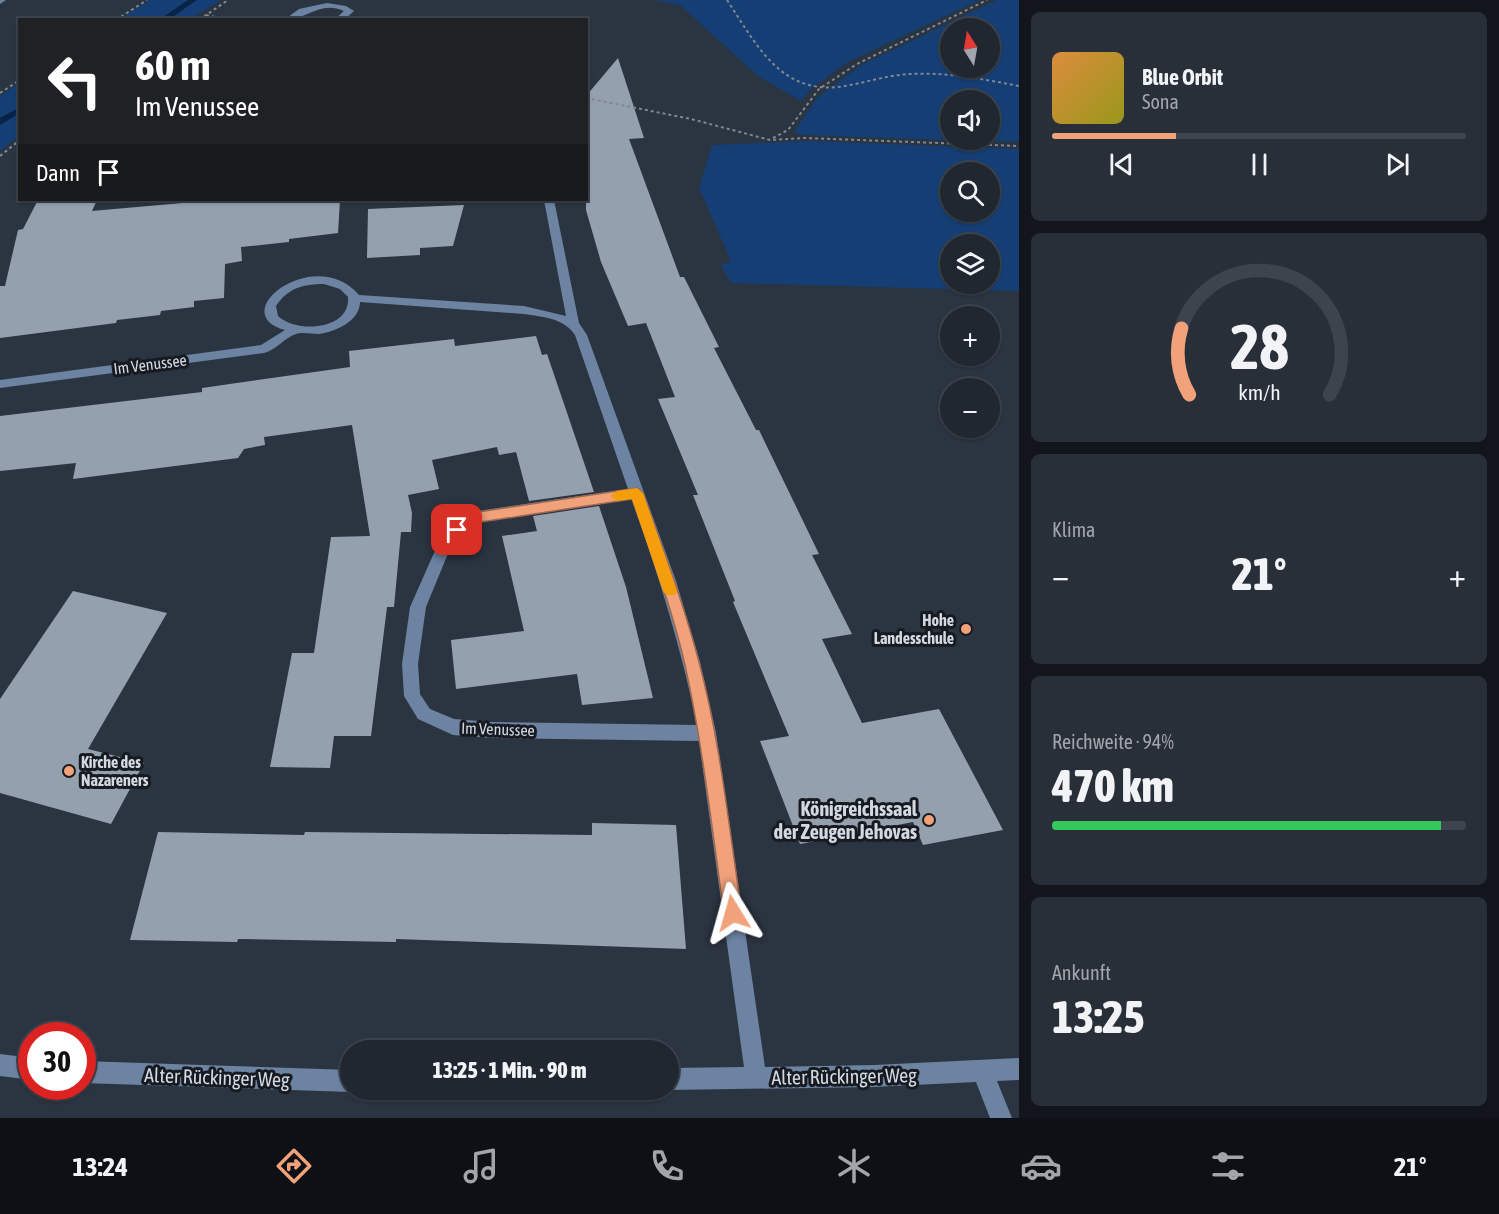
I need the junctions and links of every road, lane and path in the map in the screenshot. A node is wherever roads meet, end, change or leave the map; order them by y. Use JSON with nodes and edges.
{"nodes":[{"id":1,"x":147,"y":0,"type":"edge"},
{"id":2,"x":228,"y":0,"type":"edge"},
{"id":3,"x":727,"y":0,"type":"edge"},
{"id":4,"x":974,"y":0,"type":"edge"},
{"id":5,"x":987,"y":0,"type":"edge"},
{"id":6,"x":982,"y":2,"type":"junction"},
{"id":7,"x":205,"y":15,"type":"junction"},
{"id":8,"x":119,"y":18,"type":"edge"},
{"id":9,"x":201,"y":18,"type":"edge"},
{"id":10,"x":219,"y":18,"type":"edge"},
{"id":11,"x":291,"y":18,"type":"edge"},
{"id":12,"x":341,"y":18,"type":"edge"},
{"id":13,"x":18,"y":81,"type":"edge"},
{"id":14,"x":1019,"y":86,"type":"edge"},
{"id":15,"x":819,"y":90,"type":"junction"},
{"id":16,"x":1,"y":91,"type":"edge"},
{"id":17,"x":588,"y":98,"type":"edge"},
{"id":18,"x":770,"y":140,"type":"junction"},
{"id":19,"x":18,"y":142,"type":"edge"},
{"id":20,"x":1019,"y":146,"type":"edge"},
{"id":21,"x":0,"y":156,"type":"edge"},
{"id":22,"x":549,"y":201,"type":"edge"},
{"id":23,"x":355,"y":298,"type":"junction"},
{"id":24,"x":573,"y":323,"type":"junction"},
{"id":25,"x":294,"y":330,"type":"junction"},
{"id":26,"x":0,"y":384,"type":"edge"},
{"id":27,"x":637,"y":493,"type":"junction"},
{"id":28,"x":707,"y":733,"type":"junction"},
{"id":29,"x":0,"y":1065,"type":"edge"},
{"id":30,"x":18,"y":1067,"type":"edge"},
{"id":31,"x":1019,"y":1069,"type":"edge"},
{"id":32,"x":96,"y":1072,"type":"edge"},
{"id":33,"x":983,"y":1072,"type":"junction"},
{"id":34,"x":756,"y":1077,"type":"junction"},
{"id":35,"x":679,"y":1079,"type":"edge"},
{"id":36,"x":340,"y":1081,"type":"edge"},
{"id":37,"x":1001,"y":1118,"type":"edge"}],
"edges":[{"from":1,"to":8,"type":"path"},
{"from":2,"to":7,"type":"path"},
{"from":3,"to":15,"type":"path"},
{"from":4,"to":6,"type":"path"},
{"from":5,"to":6,"type":"path"},
{"from":6,"to":15,"type":"path"},
{"from":7,"to":9,"type":"path"},
{"from":7,"to":10,"type":"path"},
{"from":11,"to":12,"type":"street"},
{"from":13,"to":16,"type":"path"},
{"from":14,"to":15,"type":"path"},
{"from":15,"to":18,"type":"path"},
{"from":17,"to":18,"type":"path"},
{"from":18,"to":20,"type":"path"},
{"from":19,"to":21,"type":"path"},
{"from":22,"to":24,"type":"street"},
{"from":23,"to":24,"type":"street"},
{"from":23,"to":25,"type":"street"},
{"from":23,"to":25,"type":"street"},
{"from":24,"to":27,"type":"street"},
{"from":25,"to":26,"type":"street","name":"Im Venussee"},
{"from":27,"to":28,"type":"street"},
{"from":27,"to":28,"type":"street","name":"Im Venussee"},
{"from":28,"to":34,"type":"street"},
{"from":29,"to":30,"type":"street"},
{"from":31,"to":33,"type":"street","name":"Alter Rückinger Weg"},
{"from":32,"to":36,"type":"street","name":"Alter Rückinger Weg"},
{"from":33,"to":34,"type":"street","name":"Alter Rückinger Weg"},
{"from":33,"to":37,"type":"street"},
{"from":34,"to":35,"type":"street","name":"Alter Rückinger Weg"}]}
